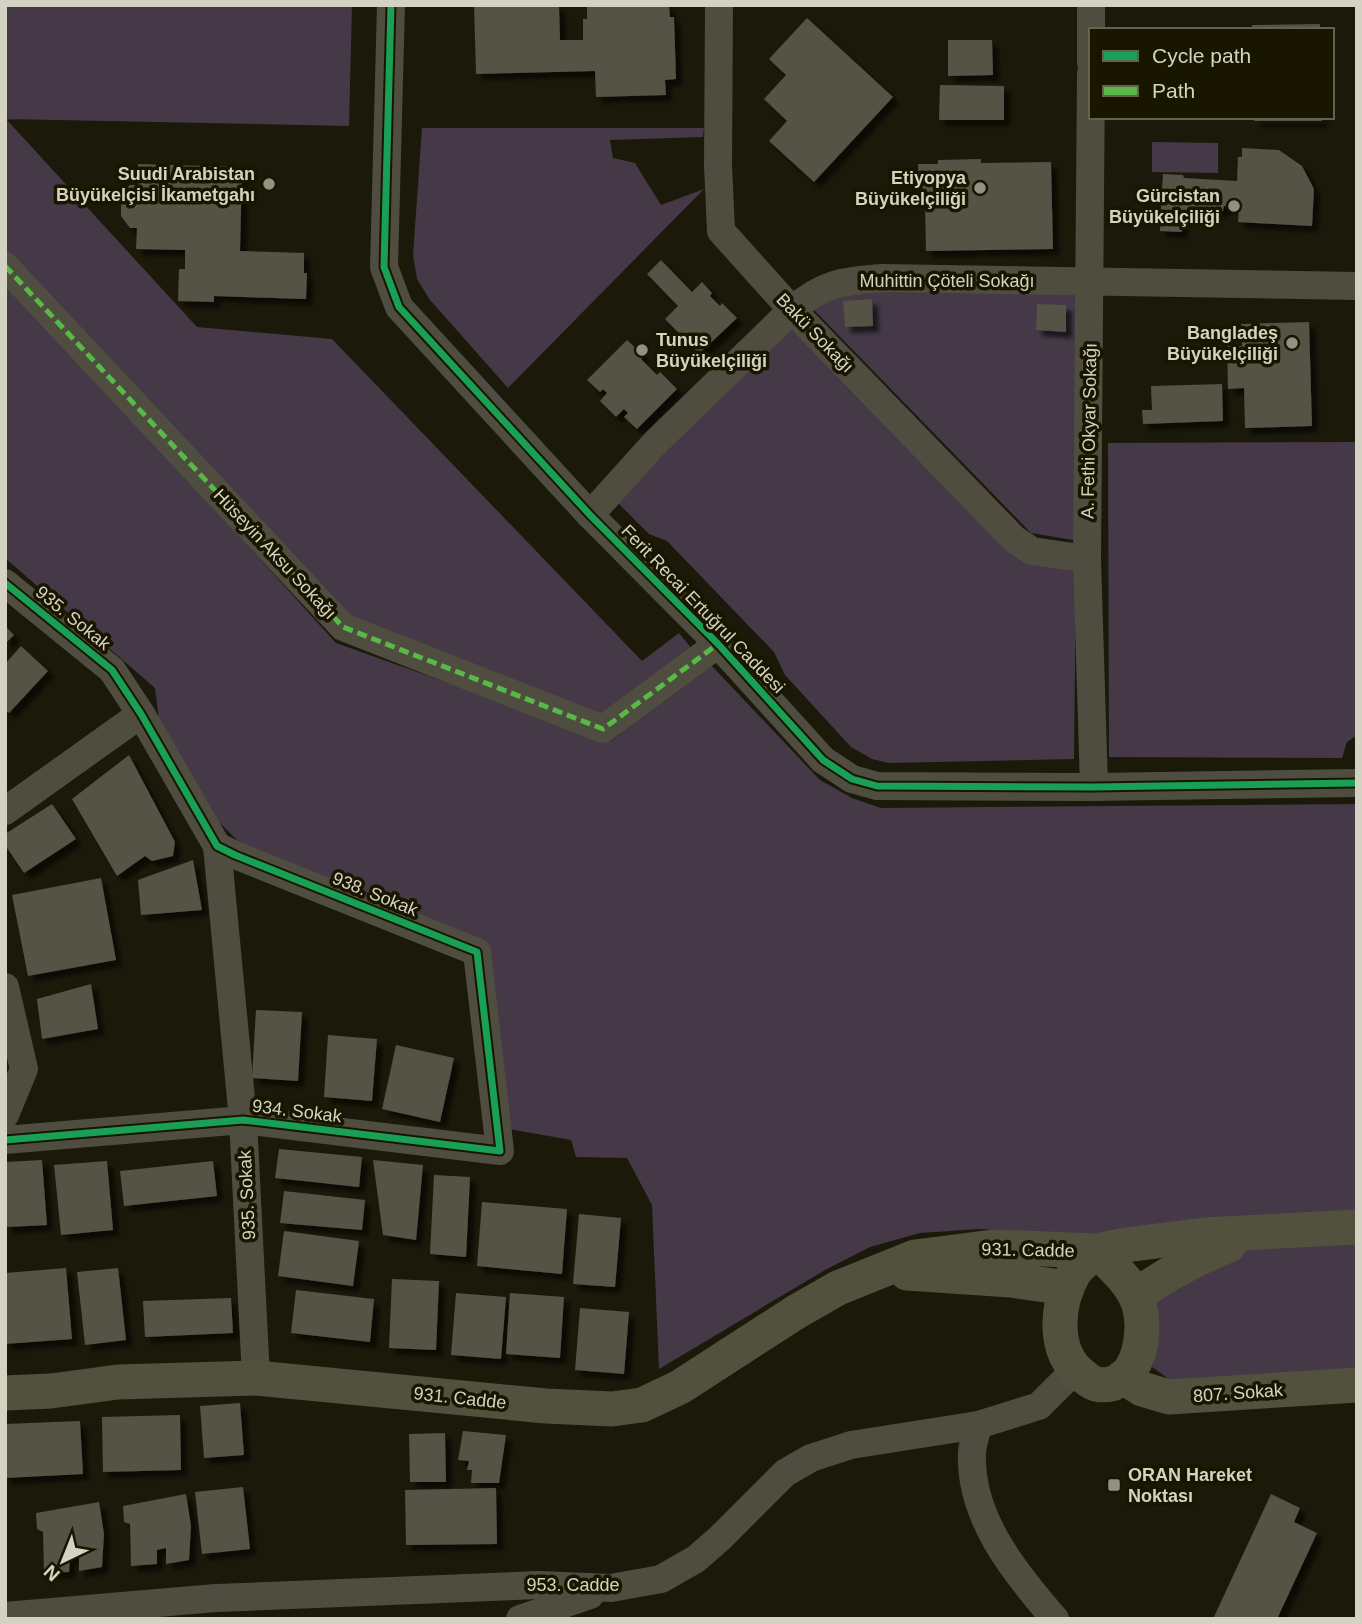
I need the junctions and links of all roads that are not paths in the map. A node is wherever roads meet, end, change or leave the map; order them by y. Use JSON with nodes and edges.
{"nodes":[{"id":1,"x":391,"y":5,"type":"edge"},
{"id":2,"x":719,"y":5,"type":"edge"},
{"id":3,"x":1090,"y":5,"type":"edge"},
{"id":4,"x":1090,"y":28,"type":"edge"},
{"id":5,"x":1091,"y":119,"type":"edge"},
{"id":6,"x":5,"y":266,"type":"edge"},
{"id":7,"x":1090,"y":282,"type":"junction"},
{"id":8,"x":1357,"y":286,"type":"edge"},
{"id":9,"x":792,"y":310,"type":"junction"},
{"id":10,"x":590,"y":515,"type":"junction"},
{"id":11,"x":1087,"y":559,"type":"junction"},
{"id":12,"x":5,"y":583,"type":"edge"},
{"id":13,"x":718,"y":644,"type":"junction"},
{"id":14,"x":141,"y":714,"type":"junction"},
{"id":15,"x":1357,"y":783,"type":"edge"},
{"id":16,"x":1094,"y":787,"type":"junction"},
{"id":17,"x":5,"y":811,"type":"edge"},
{"id":18,"x":216,"y":846,"type":"junction"},
{"id":19,"x":5,"y":987,"type":"edge"},
{"id":20,"x":5,"y":1115,"type":"edge"},
{"id":21,"x":243,"y":1120,"type":"junction"},
{"id":22,"x":5,"y":1140,"type":"edge"},
{"id":23,"x":500,"y":1151,"type":"joint"},
{"id":24,"x":1357,"y":1227,"type":"edge"},
{"id":25,"x":1258,"y":1232,"type":"junction"},
{"id":26,"x":1097,"y":1251,"type":"junction"},
{"id":27,"x":879,"y":1272,"type":"junction"},
{"id":28,"x":1067,"y":1288,"type":"junction"},
{"id":29,"x":1136,"y":1296,"type":"junction"},
{"id":30,"x":1075,"y":1370,"type":"junction"},
{"id":31,"x":1123,"y":1377,"type":"junction"},
{"id":32,"x":256,"y":1378,"type":"junction"},
{"id":33,"x":1357,"y":1385,"type":"edge"},
{"id":34,"x":5,"y":1393,"type":"edge"},
{"id":35,"x":978,"y":1425,"type":"junction"},
{"id":36,"x":611,"y":1588,"type":"junction"},
{"id":37,"x":5,"y":1616,"type":"edge"},
{"id":38,"x":520,"y":1619,"type":"edge"},
{"id":39,"x":1055,"y":1619,"type":"edge"}],
"edges":[{"from":1,"to":10,"type":"street","name":"Ferit Recai Ertuğrul Caddesi"},
{"from":2,"to":9,"type":"street","name":"Bakü Sokağı"},
{"from":3,"to":4,"type":"street"},
{"from":5,"to":7,"type":"street","name":"A. Fethi Okyar Sokağı"},
{"from":6,"to":13,"type":"street","name":"Hüseyin Aksu Sokağı"},
{"from":7,"to":8,"type":"street","name":"Muhittin Çöteli Sokağı"},
{"from":7,"to":9,"type":"street","name":"Muhittin Çöteli Sokağı"},
{"from":7,"to":11,"type":"street","name":"A. Fethi Okyar Sokağı"},
{"from":9,"to":10,"type":"street","name":"Muhittin Çöteli Sokağı"},
{"from":9,"to":11,"type":"street","name":"Bakü Sokağı"},
{"from":10,"to":13,"type":"street","name":"Ferit Recai Ertuğrul Caddesi"},
{"from":11,"to":16,"type":"street","name":"A. Fethi Okyar Sokağı"},
{"from":12,"to":14,"type":"street","name":"935. Sokak"},
{"from":13,"to":16,"type":"street","name":"Ferit Recai Ertuğrul Caddesi"},
{"from":14,"to":17,"type":"street"},
{"from":14,"to":18,"type":"street"},
{"from":15,"to":16,"type":"street","name":"Ferit Recai Ertuğrul Caddesi"},
{"from":18,"to":21,"type":"street","name":"935. Sokak"},
{"from":18,"to":23,"type":"street","name":"938. Sokak"},
{"from":19,"to":20,"type":"street"},
{"from":21,"to":22,"type":"street","name":"934. Sokak"},
{"from":21,"to":23,"type":"street","name":"934. Sokak"},
{"from":21,"to":32,"type":"street","name":"935. Sokak"},
{"from":24,"to":25,"type":"main road","name":"931. Cadde"},
{"from":25,"to":26,"type":"main road","name":"931. Cadde"},
{"from":25,"to":29,"type":"main road"},
{"from":26,"to":27,"type":"main road","name":"931. Cadde"},
{"from":26,"to":28,"type":"main road"},
{"from":26,"to":29,"type":"main road"},
{"from":27,"to":28,"type":"main road","name":"931. Cadde"},
{"from":27,"to":32,"type":"main road","name":"931. Cadde"},
{"from":28,"to":30,"type":"main road"},
{"from":29,"to":31,"type":"main road"},
{"from":30,"to":31,"type":"main road"},
{"from":30,"to":35,"type":"street","name":"953. Cadde"},
{"from":31,"to":33,"type":"main road","name":"807. Sokak"},
{"from":32,"to":34,"type":"main road","name":"931. Cadde"},
{"from":35,"to":36,"type":"street","name":"953. Cadde"},
{"from":35,"to":39,"type":"street"},
{"from":36,"to":37,"type":"street","name":"953. Cadde"},
{"from":36,"to":38,"type":"street"}]}
